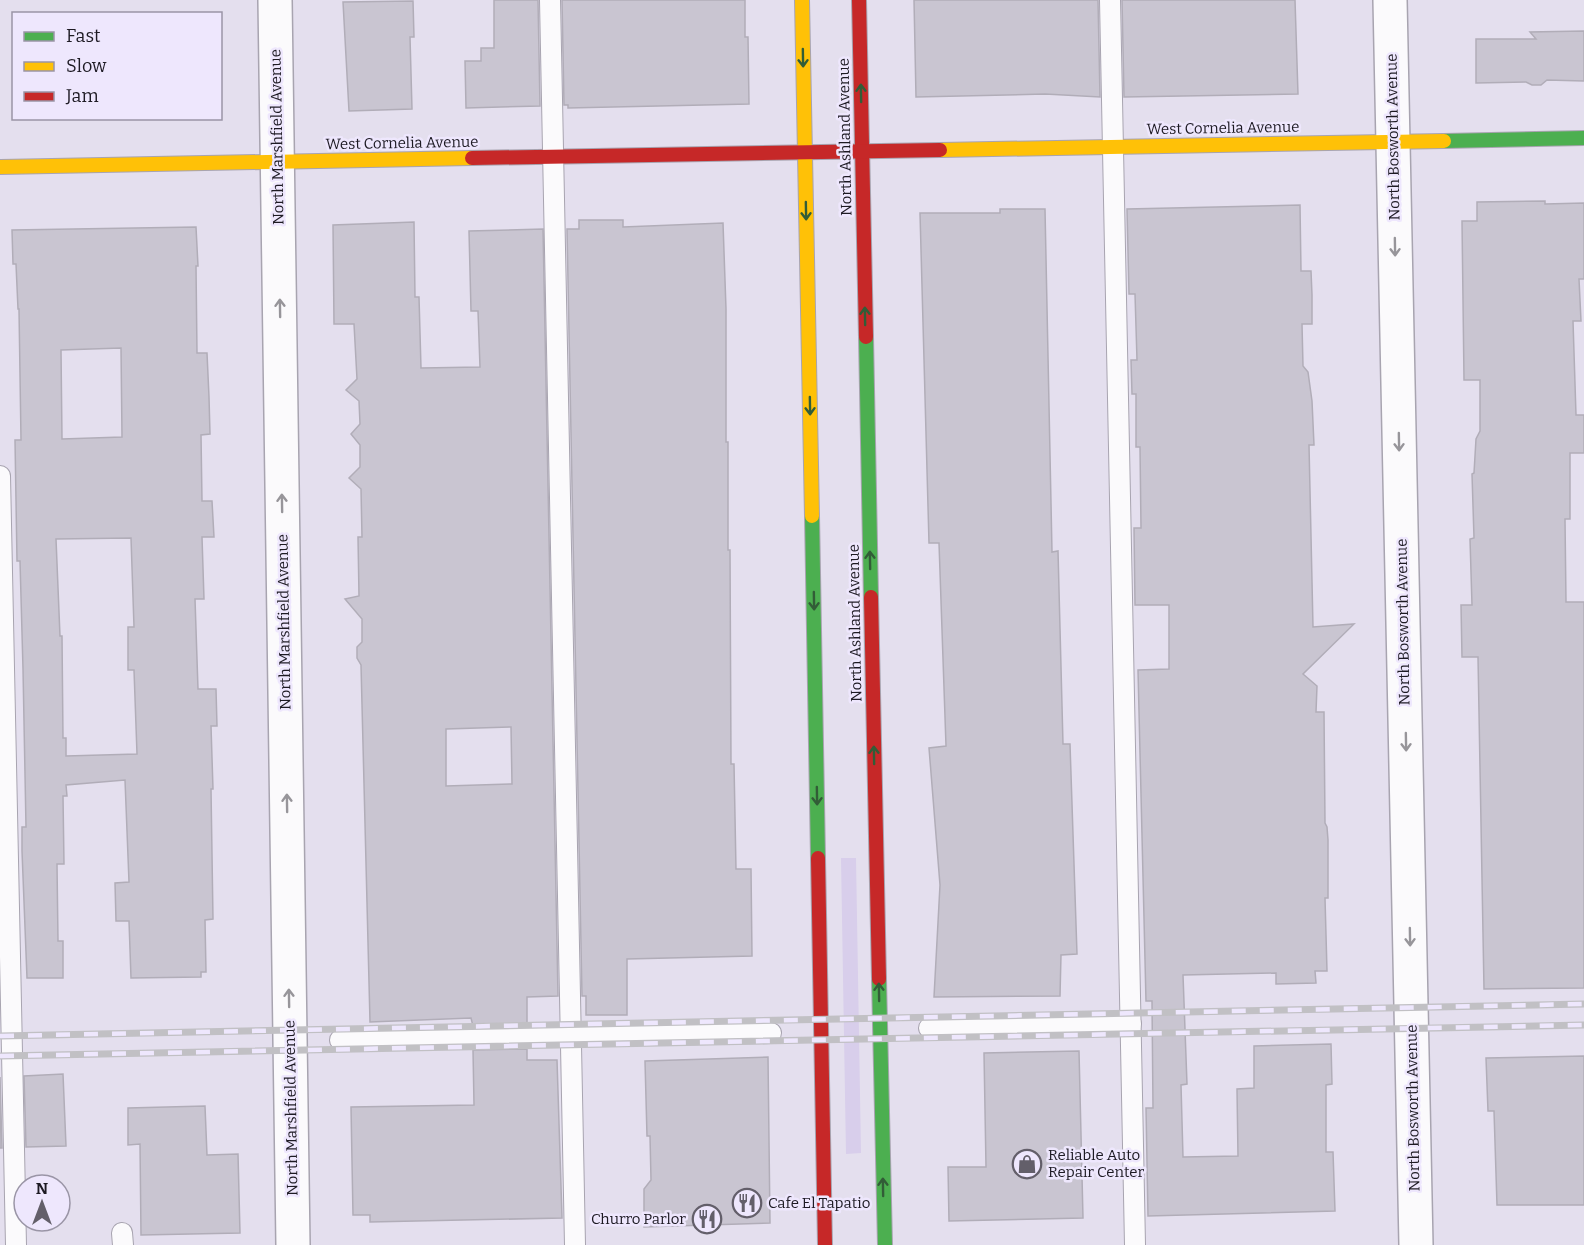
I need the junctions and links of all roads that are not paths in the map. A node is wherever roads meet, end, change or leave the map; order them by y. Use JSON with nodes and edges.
{"nodes":[{"id":1,"x":274,"y":0,"type":"edge"},
{"id":2,"x":550,"y":0,"type":"edge"},
{"id":3,"x":802,"y":0,"type":"edge"},
{"id":4,"x":859,"y":0,"type":"edge"},
{"id":5,"x":1110,"y":0,"type":"edge"},
{"id":6,"x":1390,"y":0,"type":"edge"},
{"id":7,"x":1584,"y":138,"type":"edge"},
{"id":8,"x":1393,"y":142,"type":"junction"},
{"id":9,"x":1113,"y":147,"type":"junction"},
{"id":10,"x":805,"y":152,"type":"junction"},
{"id":11,"x":862,"y":152,"type":"junction"},
{"id":12,"x":553,"y":157,"type":"junction"},
{"id":13,"x":278,"y":162,"type":"junction"},
{"id":14,"x":0,"y":167,"type":"edge"},
{"id":15,"x":0,"y":476,"type":"edge"},
{"id":16,"x":1131,"y":1024,"type":"junction"},
{"id":17,"x":929,"y":1028,"type":"dead end"},
{"id":18,"x":771,"y":1033,"type":"dead end"},
{"id":19,"x":571,"y":1036,"type":"junction"},
{"id":20,"x":340,"y":1040,"type":"dead end"},
{"id":21,"x":16,"y":1245,"type":"edge"},
{"id":22,"x":292,"y":1245,"type":"edge"},
{"id":23,"x":575,"y":1245,"type":"edge"},
{"id":24,"x":825,"y":1245,"type":"edge"},
{"id":25,"x":885,"y":1245,"type":"edge"},
{"id":26,"x":1135,"y":1245,"type":"edge"},
{"id":27,"x":1416,"y":1245,"type":"edge"}],
"edges":[{"from":1,"to":13,"type":"street","name":"North Marshfield Avenue"},
{"from":2,"to":12,"type":"lane"},
{"from":3,"to":10,"type":"main road","one_way":true},
{"from":11,"to":4,"type":"main road","name":"North Ashland Avenue","one_way":true},
{"from":5,"to":9,"type":"lane"},
{"from":6,"to":8,"type":"street","name":"North Bosworth Avenue"},
{"from":7,"to":8,"type":"main road","name":"West Cornelia Avenue"},
{"from":8,"to":9,"type":"main road","name":"West Cornelia Avenue"},
{"from":8,"to":27,"type":"street","name":"North Bosworth Avenue","one_way":true},
{"from":9,"to":11,"type":"main road","name":"West Cornelia Avenue"},
{"from":9,"to":16,"type":"lane"},
{"from":10,"to":11,"type":"main road","name":"West Cornelia Avenue"},
{"from":10,"to":12,"type":"main road","name":"West Cornelia Avenue"},
{"from":10,"to":24,"type":"main road","one_way":true},
{"from":25,"to":11,"type":"main road","name":"North Ashland Avenue","one_way":true},
{"from":12,"to":13,"type":"main road","name":"West Cornelia Avenue"},
{"from":12,"to":19,"type":"lane"},
{"from":13,"to":14,"type":"main road","name":"West Cornelia Avenue"},
{"from":22,"to":13,"type":"street","name":"North Marshfield Avenue","one_way":true},
{"from":15,"to":21,"type":"lane"},
{"from":16,"to":17,"type":"lane"},
{"from":16,"to":26,"type":"lane"},
{"from":18,"to":19,"type":"lane"},
{"from":19,"to":20,"type":"lane"},
{"from":19,"to":23,"type":"lane"}]}
